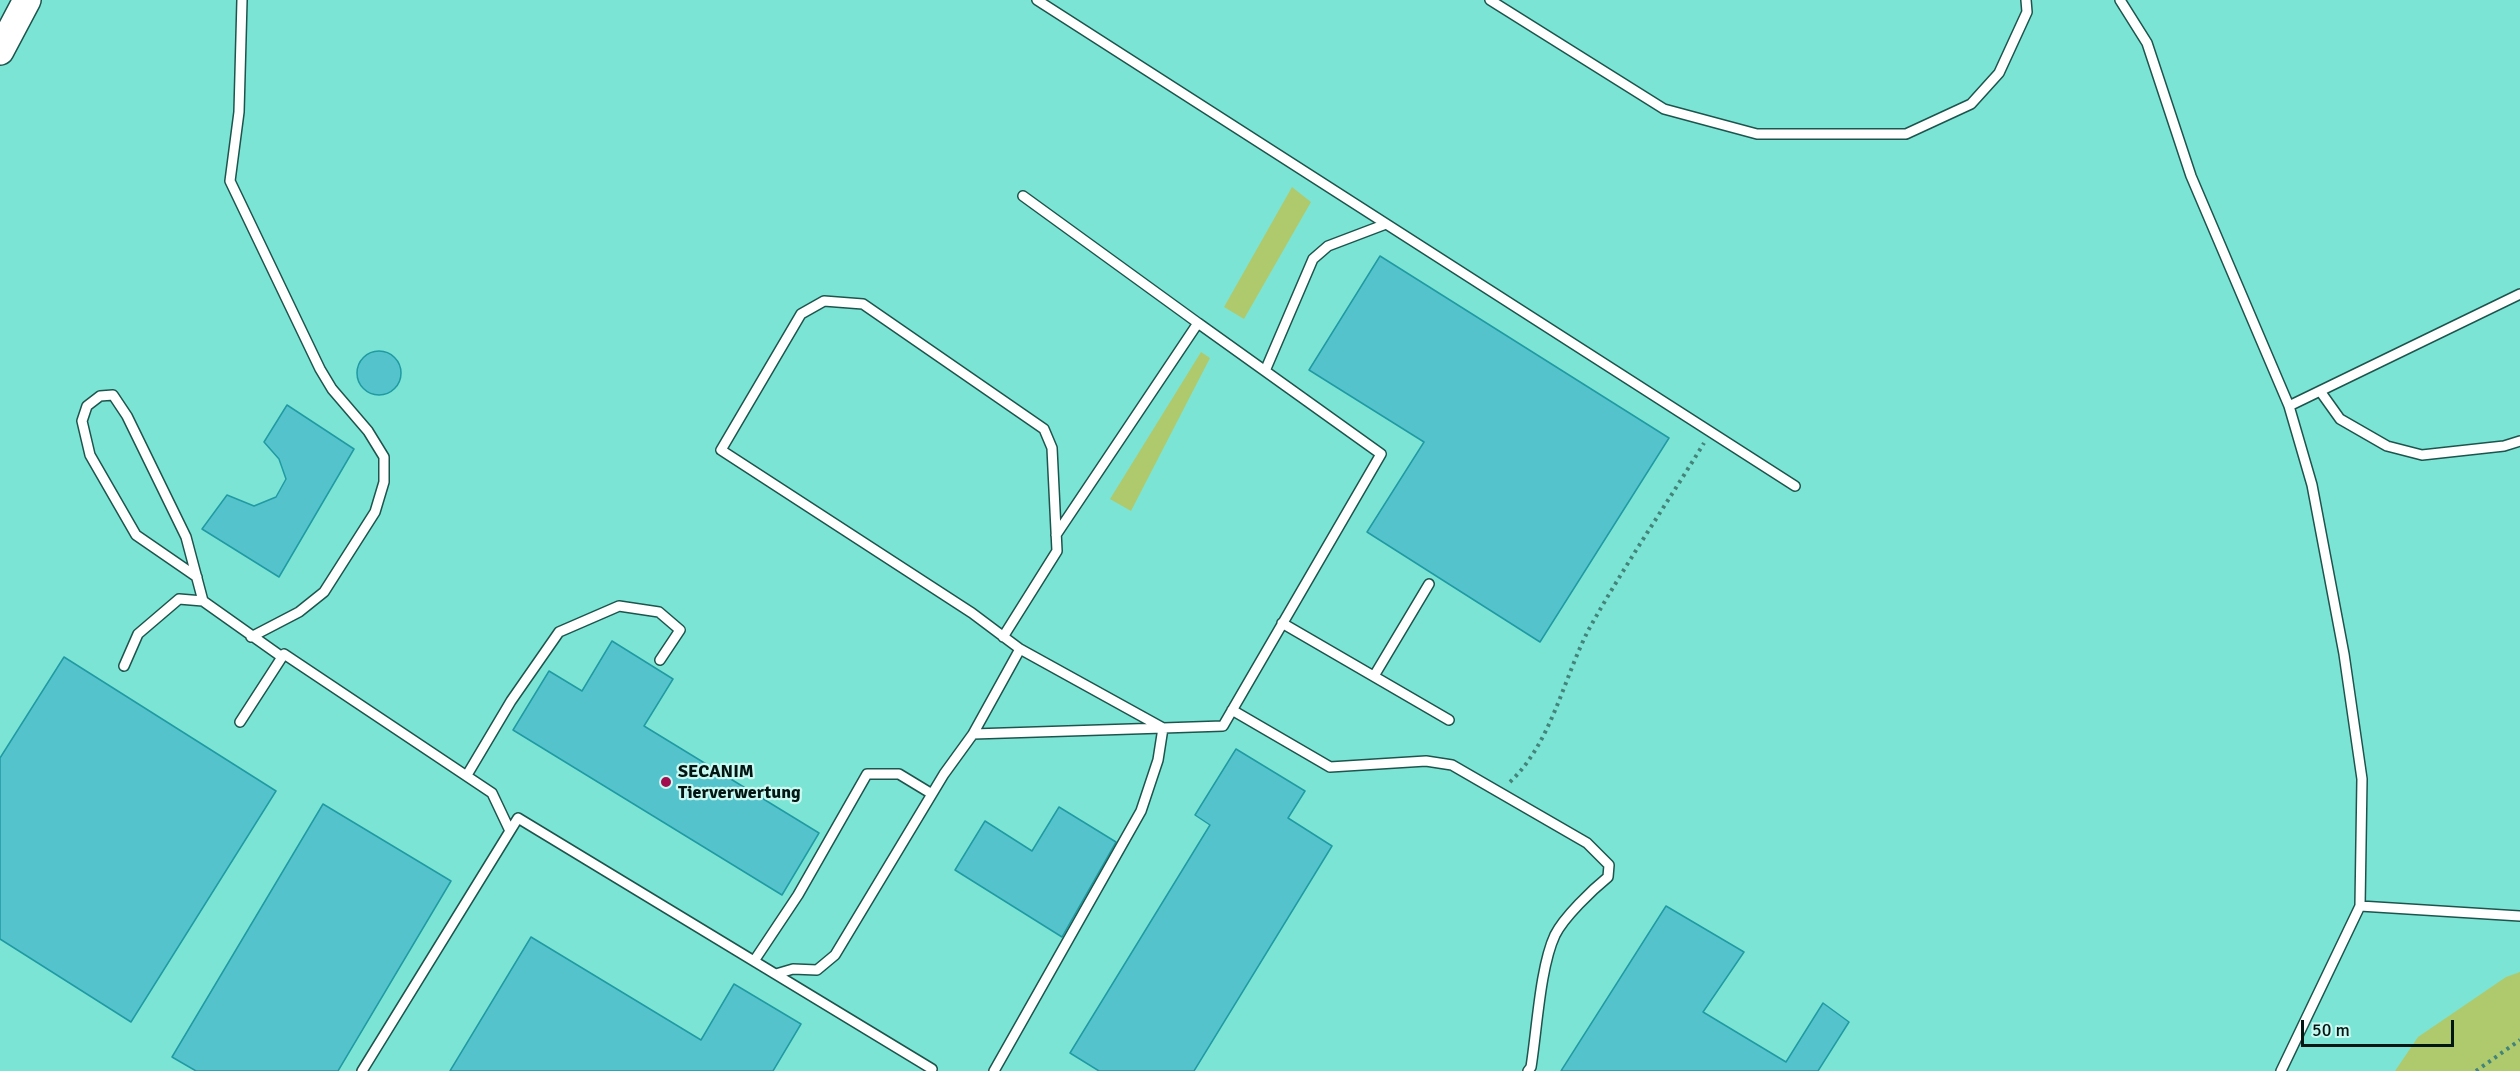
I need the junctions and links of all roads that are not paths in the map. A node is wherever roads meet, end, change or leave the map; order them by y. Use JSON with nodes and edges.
{"nodes":[{"id":1,"x":27,"y":0,"type":"edge"},
{"id":2,"x":242,"y":0,"type":"edge"},
{"id":3,"x":1037,"y":0,"type":"edge"},
{"id":4,"x":1490,"y":0,"type":"edge"},
{"id":5,"x":2026,"y":0,"type":"edge"},
{"id":6,"x":2120,"y":0,"type":"edge"},
{"id":7,"x":0,"y":51,"type":"edge"},
{"id":8,"x":1023,"y":196,"type":"dead end"},
{"id":9,"x":1386,"y":224,"type":"junction"},
{"id":10,"x":2520,"y":294,"type":"edge"},
{"id":11,"x":1198,"y":323,"type":"junction"},
{"id":12,"x":1265,"y":371,"type":"junction"},
{"id":13,"x":2320,"y":391,"type":"junction"},
{"id":14,"x":2289,"y":406,"type":"junction"},
{"id":15,"x":2520,"y":441,"type":"edge"},
{"id":16,"x":1795,"y":486,"type":"dead end"},
{"id":17,"x":1056,"y":535,"type":"junction"},
{"id":18,"x":197,"y":577,"type":"junction"},
{"id":19,"x":1429,"y":584,"type":"dead end"},
{"id":20,"x":203,"y":601,"type":"junction"},
{"id":21,"x":1282,"y":623,"type":"junction"},
{"id":22,"x":250,"y":637,"type":"junction"},
{"id":23,"x":1003,"y":637,"type":"junction"},
{"id":24,"x":1020,"y":649,"type":"junction"},
{"id":25,"x":282,"y":657,"type":"junction"},
{"id":26,"x":660,"y":660,"type":"dead end"},
{"id":27,"x":124,"y":666,"type":"dead end"},
{"id":28,"x":1374,"y":676,"type":"junction"},
{"id":29,"x":1232,"y":710,"type":"junction"},
{"id":30,"x":1449,"y":720,"type":"dead end"},
{"id":31,"x":240,"y":723,"type":"dead end"},
{"id":32,"x":1163,"y":728,"type":"junction"},
{"id":33,"x":973,"y":734,"type":"junction"},
{"id":34,"x":467,"y":775,"type":"junction"},
{"id":35,"x":932,"y":795,"type":"junction"},
{"id":36,"x":510,"y":831,"type":"junction"},
{"id":37,"x":2360,"y":906,"type":"junction"},
{"id":38,"x":2520,"y":916,"type":"edge"},
{"id":39,"x":754,"y":961,"type":"junction"},
{"id":40,"x":776,"y":974,"type":"junction"},
{"id":41,"x":933,"y":1070,"type":"edge"},
{"id":42,"x":362,"y":1071,"type":"edge"},
{"id":43,"x":994,"y":1071,"type":"edge"},
{"id":44,"x":1528,"y":1071,"type":"edge"},
{"id":45,"x":2281,"y":1071,"type":"edge"}],
"edges":[{"from":1,"to":7,"type":"street"},
{"from":2,"to":22,"type":"lane"},
{"from":3,"to":9,"type":"lane"},
{"from":4,"to":5,"type":"lane"},
{"from":6,"to":14,"type":"lane"},
{"from":8,"to":11,"type":"lane"},
{"from":9,"to":12,"type":"lane"},
{"from":9,"to":16,"type":"lane"},
{"from":10,"to":13,"type":"lane"},
{"from":11,"to":12,"type":"lane"},
{"from":11,"to":17,"type":"lane"},
{"from":12,"to":21,"type":"lane"},
{"from":13,"to":14,"type":"lane"},
{"from":13,"to":15,"type":"lane"},
{"from":14,"to":37,"type":"lane"},
{"from":17,"to":23,"type":"lane"},
{"from":17,"to":23,"type":"lane"},
{"from":18,"to":18,"type":"lane"},
{"from":18,"to":20,"type":"lane"},
{"from":19,"to":28,"type":"lane"},
{"from":20,"to":22,"type":"lane"},
{"from":20,"to":27,"type":"lane"},
{"from":21,"to":28,"type":"lane"},
{"from":21,"to":29,"type":"lane"},
{"from":22,"to":25,"type":"lane"},
{"from":23,"to":24,"type":"lane"},
{"from":24,"to":32,"type":"lane"},
{"from":24,"to":33,"type":"lane"},
{"from":25,"to":31,"type":"lane"},
{"from":25,"to":34,"type":"lane"},
{"from":26,"to":34,"type":"lane"},
{"from":28,"to":30,"type":"lane"},
{"from":29,"to":32,"type":"lane"},
{"from":29,"to":44,"type":"lane"},
{"from":32,"to":33,"type":"lane"},
{"from":32,"to":43,"type":"lane"},
{"from":33,"to":35,"type":"lane"},
{"from":34,"to":36,"type":"lane"},
{"from":35,"to":39,"type":"lane"},
{"from":35,"to":40,"type":"lane"},
{"from":36,"to":39,"type":"lane"},
{"from":36,"to":42,"type":"lane"},
{"from":37,"to":38,"type":"lane"},
{"from":37,"to":45,"type":"lane"},
{"from":39,"to":40,"type":"lane"},
{"from":40,"to":41,"type":"lane"}]}
